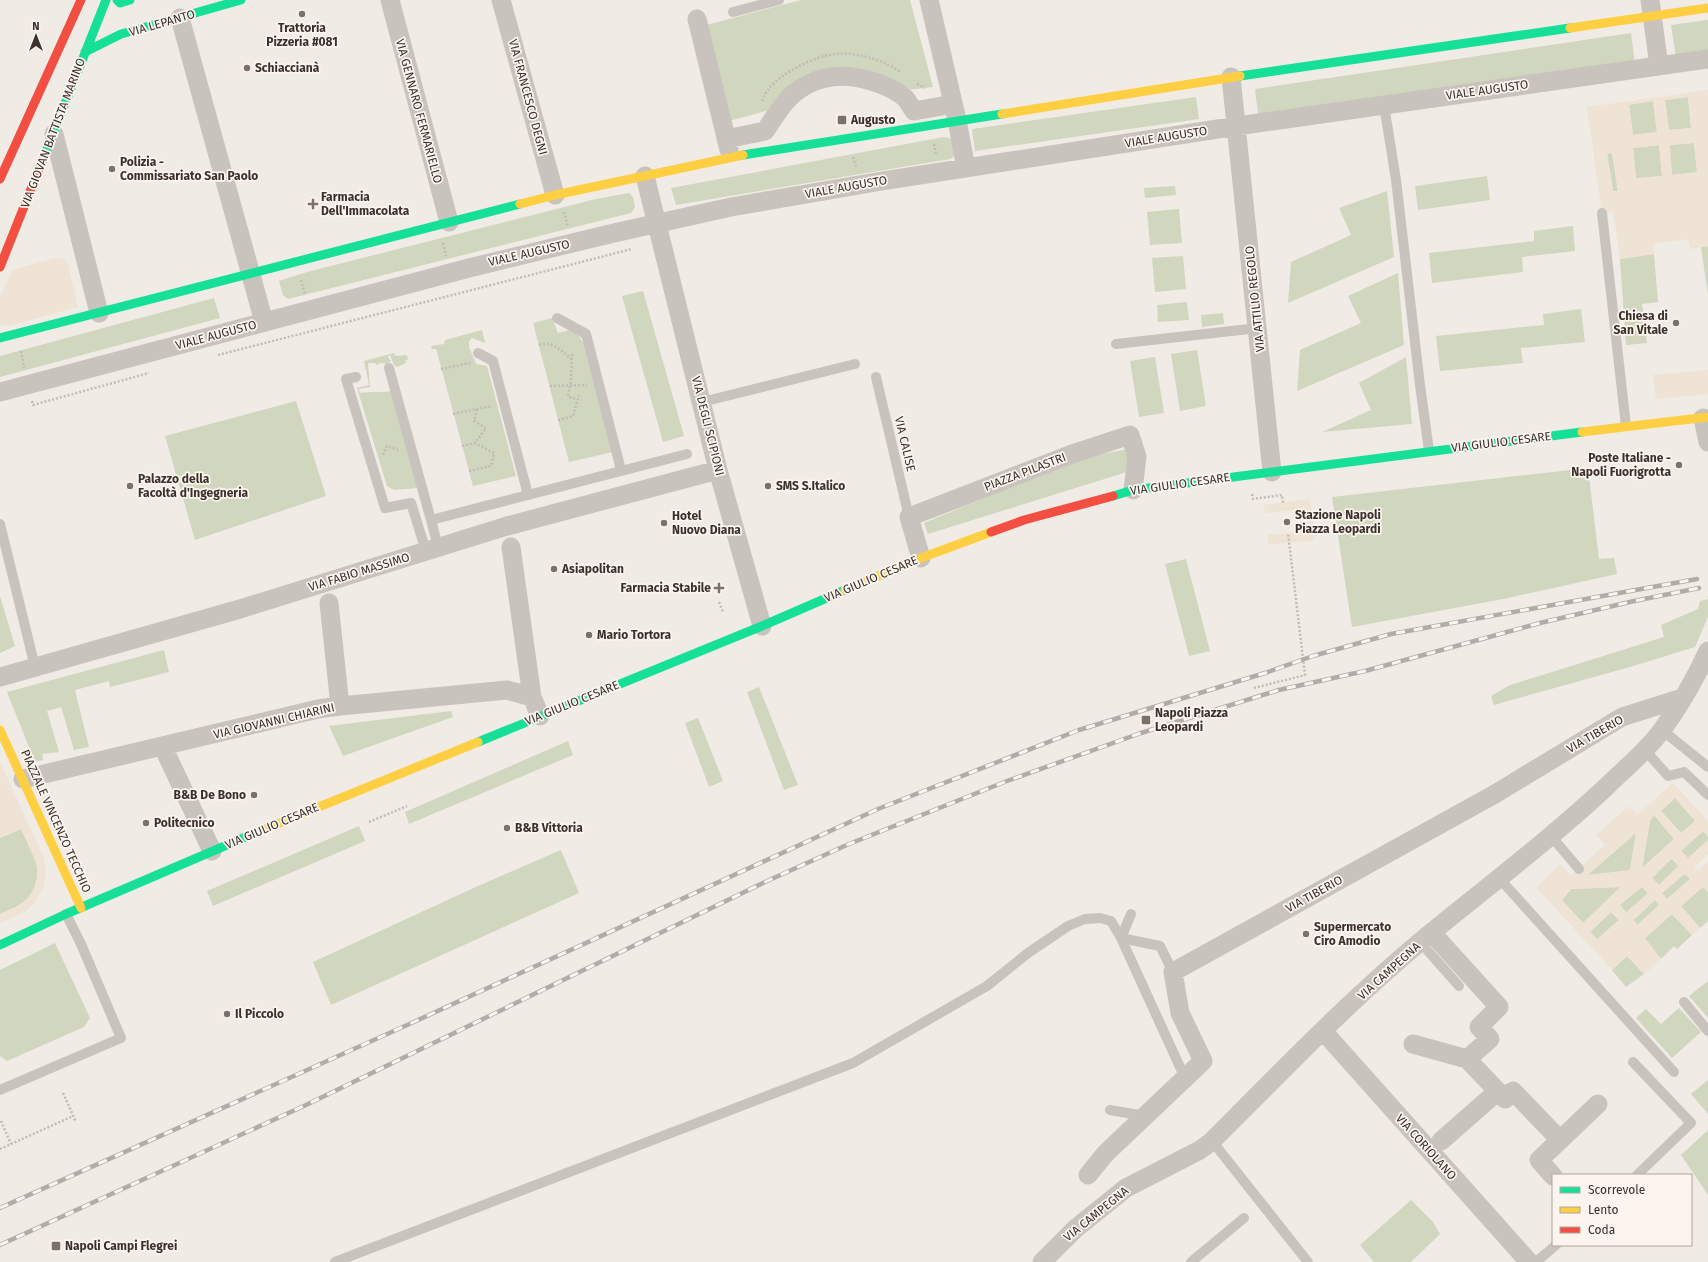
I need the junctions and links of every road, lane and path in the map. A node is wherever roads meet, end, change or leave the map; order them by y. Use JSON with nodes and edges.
{"nodes":[{"id":1,"x":81,"y":0,"type":"edge"},
{"id":2,"x":106,"y":0,"type":"edge"},
{"id":3,"x":130,"y":0,"type":"edge"},
{"id":4,"x":241,"y":0,"type":"edge"},
{"id":5,"x":390,"y":0,"type":"edge"},
{"id":6,"x":502,"y":0,"type":"edge"},
{"id":7,"x":779,"y":0,"type":"edge"},
{"id":8,"x":929,"y":0,"type":"edge"},
{"id":9,"x":118,"y":1,"type":"edge"},
{"id":10,"x":1651,"y":8,"type":"edge"},
{"id":11,"x":1708,"y":8,"type":"edge"},
{"id":12,"x":733,"y":12,"type":"dead end"},
{"id":13,"x":180,"y":18,"type":"junction"},
{"id":14,"x":697,"y":19,"type":"dead end"},
{"id":15,"x":85,"y":52,"type":"junction"},
{"id":16,"x":1708,"y":59,"type":"edge"},
{"id":17,"x":1659,"y":66,"type":"junction"},
{"id":18,"x":1232,"y":77,"type":"junction"},
{"id":19,"x":1384,"y":105,"type":"junction"},
{"id":20,"x":955,"y":112,"type":"junction"},
{"id":21,"x":1237,"y":126,"type":"junction"},
{"id":22,"x":54,"y":134,"type":"junction"},
{"id":23,"x":933,"y":138,"type":"dead end"},
{"id":24,"x":726,"y":139,"type":"junction"},
{"id":25,"x":852,"y":152,"type":"dead end"},
{"id":26,"x":731,"y":157,"type":"junction"},
{"id":27,"x":937,"y":157,"type":"dead end"},
{"id":28,"x":966,"y":168,"type":"junction"},
{"id":29,"x":857,"y":171,"type":"dead end"},
{"id":30,"x":645,"y":176,"type":"junction"},
{"id":31,"x":0,"y":179,"type":"edge"},
{"id":32,"x":559,"y":200,"type":"junction"},
{"id":33,"x":1602,"y":213,"type":"dead end"},
{"id":34,"x":658,"y":224,"type":"junction"},
{"id":35,"x":445,"y":230,"type":"junction"},
{"id":36,"x":569,"y":231,"type":"dead end"},
{"id":37,"x":634,"y":248,"type":"dead end"},
{"id":38,"x":448,"y":261,"type":"dead end"},
{"id":39,"x":0,"y":267,"type":"edge"},
{"id":40,"x":251,"y":273,"type":"junction"},
{"id":41,"x":299,"y":274,"type":"dead end"},
{"id":42,"x":305,"y":297,"type":"dead end"},
{"id":43,"x":98,"y":313,"type":"junction"},
{"id":44,"x":557,"y":318,"type":"dead end"},
{"id":45,"x":264,"y":322,"type":"junction"},
{"id":46,"x":1258,"y":328,"type":"junction"},
{"id":47,"x":0,"y":334,"type":"edge"},
{"id":48,"x":12,"y":335,"type":"junction"},
{"id":49,"x":0,"y":338,"type":"edge"},
{"id":50,"x":1116,"y":344,"type":"dead end"},
{"id":51,"x":539,"y":345,"type":"dead end"},
{"id":52,"x":20,"y":347,"type":"dead end"},
{"id":53,"x":478,"y":353,"type":"dead end"},
{"id":54,"x":572,"y":354,"type":"dead end"},
{"id":55,"x":213,"y":356,"type":"dead end"},
{"id":56,"x":488,"y":359,"type":"junction"},
{"id":57,"x":572,"y":360,"type":"junction"},
{"id":58,"x":855,"y":364,"type":"dead end"},
{"id":59,"x":389,"y":368,"type":"dead end"},
{"id":60,"x":441,"y":369,"type":"dead end"},
{"id":61,"x":155,"y":371,"type":"dead end"},
{"id":62,"x":25,"y":372,"type":"dead end"},
{"id":63,"x":356,"y":377,"type":"dead end"},
{"id":64,"x":876,"y":377,"type":"dead end"},
{"id":65,"x":598,"y":382,"type":"junction"},
{"id":66,"x":550,"y":386,"type":"dead end"},
{"id":67,"x":570,"y":386,"type":"junction"},
{"id":68,"x":0,"y":392,"type":"edge"},
{"id":69,"x":579,"y":395,"type":"dead end"},
{"id":70,"x":31,"y":397,"type":"dead end"},
{"id":71,"x":578,"y":399,"type":"junction"},
{"id":72,"x":702,"y":402,"type":"junction"},
{"id":73,"x":504,"y":403,"type":"junction"},
{"id":74,"x":477,"y":409,"type":"junction"},
{"id":75,"x":454,"y":414,"type":"dead end"},
{"id":76,"x":1706,"y":418,"type":"edge"},
{"id":77,"x":558,"y":420,"type":"dead end"},
{"id":78,"x":1626,"y":426,"type":"junction"},
{"id":79,"x":1708,"y":442,"type":"edge"},
{"id":80,"x":475,"y":443,"type":"junction"},
{"id":81,"x":462,"y":446,"type":"dead end"},
{"id":82,"x":412,"y":450,"type":"junction"},
{"id":83,"x":1429,"y":451,"type":"junction"},
{"id":84,"x":687,"y":454,"type":"dead end"},
{"id":85,"x":372,"y":464,"type":"junction"},
{"id":86,"x":622,"y":470,"type":"junction"},
{"id":87,"x":718,"y":470,"type":"junction"},
{"id":88,"x":469,"y":471,"type":"dead end"},
{"id":89,"x":1272,"y":472,"type":"junction"},
{"id":90,"x":1133,"y":490,"type":"junction"},
{"id":91,"x":1252,"y":494,"type":"dead end"},
{"id":92,"x":528,"y":495,"type":"junction"},
{"id":93,"x":1283,"y":503,"type":"dead end"},
{"id":94,"x":909,"y":517,"type":"junction"},
{"id":95,"x":431,"y":520,"type":"junction"},
{"id":96,"x":0,"y":524,"type":"edge"},
{"id":97,"x":1288,"y":533,"type":"dead end"},
{"id":98,"x":511,"y":547,"type":"dead end"},
{"id":99,"x":432,"y":549,"type":"junction"},
{"id":100,"x":921,"y":558,"type":"junction"},
{"id":101,"x":719,"y":602,"type":"dead end"},
{"id":102,"x":330,"y":603,"type":"dead end"},
{"id":103,"x":723,"y":612,"type":"dead end"},
{"id":104,"x":762,"y":626,"type":"junction"},
{"id":105,"x":1708,"y":651,"type":"edge"},
{"id":106,"x":35,"y":667,"type":"junction"},
{"id":107,"x":0,"y":677,"type":"edge"},
{"id":108,"x":1254,"y":688,"type":"dead end"},
{"id":109,"x":532,"y":697,"type":"junction"},
{"id":110,"x":1682,"y":698,"type":"junction"},
{"id":111,"x":340,"y":706,"type":"junction"},
{"id":112,"x":540,"y":716,"type":"junction"},
{"id":113,"x":0,"y":730,"type":"edge"},
{"id":114,"x":1662,"y":730,"type":"junction"},
{"id":115,"x":163,"y":747,"type":"junction"},
{"id":116,"x":1645,"y":750,"type":"junction"},
{"id":117,"x":1708,"y":767,"type":"edge"},
{"id":118,"x":23,"y":779,"type":"junction"},
{"id":119,"x":1708,"y":795,"type":"edge"},
{"id":120,"x":407,"y":806,"type":"dead end"},
{"id":121,"x":369,"y":822,"type":"dead end"},
{"id":122,"x":1551,"y":836,"type":"junction"},
{"id":123,"x":212,"y":852,"type":"junction"},
{"id":124,"x":1578,"y":869,"type":"dead end"},
{"id":125,"x":1499,"y":878,"type":"junction"},
{"id":126,"x":81,"y":908,"type":"junction"},
{"id":127,"x":66,"y":914,"type":"junction"},
{"id":128,"x":1131,"y":914,"type":"dead end"},
{"id":129,"x":1121,"y":938,"type":"junction"},
{"id":130,"x":1426,"y":938,"type":"junction"},
{"id":131,"x":0,"y":945,"type":"edge"},
{"id":132,"x":1173,"y":972,"type":"junction"},
{"id":133,"x":1459,"y":986,"type":"dead end"},
{"id":134,"x":1684,"y":1002,"type":"dead end"},
{"id":135,"x":1323,"y":1031,"type":"junction"},
{"id":136,"x":1708,"y":1031,"type":"edge"},
{"id":137,"x":1413,"y":1044,"type":"dead end"},
{"id":138,"x":1467,"y":1059,"type":"junction"},
{"id":139,"x":1633,"y":1062,"type":"dead end"},
{"id":140,"x":1674,"y":1072,"type":"dead end"},
{"id":141,"x":1185,"y":1078,"type":"junction"},
{"id":142,"x":0,"y":1090,"type":"edge"},
{"id":143,"x":1498,"y":1091,"type":"junction"},
{"id":144,"x":63,"y":1093,"type":"dead end"},
{"id":145,"x":1598,"y":1104,"type":"dead end"},
{"id":146,"x":1110,"y":1110,"type":"dead end"},
{"id":147,"x":73,"y":1116,"type":"junction"},
{"id":148,"x":1145,"y":1116,"type":"junction"},
{"id":149,"x":1,"y":1121,"type":"edge"},
{"id":150,"x":76,"y":1122,"type":"dead end"},
{"id":151,"x":1560,"y":1140,"type":"junction"},
{"id":152,"x":1212,"y":1141,"type":"junction"},
{"id":153,"x":1441,"y":1141,"type":"dead end"},
{"id":154,"x":11,"y":1144,"type":"junction"},
{"id":155,"x":0,"y":1148,"type":"edge"},
{"id":156,"x":1638,"y":1174,"type":"edge"},
{"id":157,"x":1088,"y":1175,"type":"dead end"},
{"id":158,"x":1552,"y":1175,"type":"edge"},
{"id":159,"x":1244,"y":1218,"type":"dead end"},
{"id":160,"x":1555,"y":1246,"type":"edge"},
{"id":161,"x":334,"y":1262,"type":"edge"},
{"id":162,"x":1042,"y":1262,"type":"edge"},
{"id":163,"x":1191,"y":1262,"type":"edge"},
{"id":164,"x":1308,"y":1262,"type":"edge"},
{"id":165,"x":1529,"y":1262,"type":"edge"},
{"id":166,"x":1536,"y":1262,"type":"edge"}],
"edges":[{"from":1,"to":31,"type":"main road","name":"VIA GIOVAN BATTISTA MARINO"},
{"from":2,"to":15,"type":"main road","name":"VIA GIOVAN BATTISTA MARINO"},
{"from":3,"to":9,"type":"main road"},
{"from":4,"to":13,"type":"main road","name":"VIA LEPANTO"},
{"from":5,"to":35,"type":"street","name":"VIA GENNARO FERMARIELLO"},
{"from":6,"to":32,"type":"street","name":"VIA FRANCESCO DEGNI"},
{"from":7,"to":12,"type":"lane"},
{"from":8,"to":20,"type":"street"},
{"from":10,"to":11,"type":"main road"},
{"from":10,"to":17,"type":"street"},
{"from":10,"to":18,"type":"main road"},
{"from":13,"to":15,"type":"main road","name":"VIA LEPANTO"},
{"from":13,"to":40,"type":"street"},
{"from":14,"to":24,"type":"street"},
{"from":15,"to":22,"type":"main road","name":"VIA GIOVAN BATTISTA MARINO"},
{"from":16,"to":17,"type":"street","name":"VIALE AUGUSTO"},
{"from":17,"to":19,"type":"street","name":"VIALE AUGUSTO"},
{"from":18,"to":20,"type":"main road"},
{"from":18,"to":21,"type":"street","name":"VIA ATTILIO REGOLO"},
{"from":19,"to":21,"type":"street","name":"VIALE AUGUSTO"},
{"from":19,"to":83,"type":"lane"},
{"from":20,"to":24,"type":"street"},
{"from":20,"to":26,"type":"main road"},
{"from":20,"to":28,"type":"street"},
{"from":21,"to":28,"type":"street","name":"VIALE AUGUSTO"},
{"from":21,"to":46,"type":"street","name":"VIA ATTILIO REGOLO"},
{"from":22,"to":39,"type":"main road","name":"VIA GIOVAN BATTISTA MARINO"},
{"from":22,"to":43,"type":"street"},
{"from":23,"to":27,"type":"path"},
{"from":24,"to":26,"type":"street"},
{"from":25,"to":29,"type":"path"},
{"from":26,"to":30,"type":"main road"},
{"from":28,"to":34,"type":"street","name":"VIALE AUGUSTO"},
{"from":30,"to":32,"type":"main road"},
{"from":30,"to":34,"type":"street","name":"VIA DEGLI SCIPIONI"},
{"from":32,"to":35,"type":"main road"},
{"from":32,"to":36,"type":"path"},
{"from":33,"to":78,"type":"lane"},
{"from":34,"to":45,"type":"street","name":"VIALE AUGUSTO"},
{"from":34,"to":72,"type":"street","name":"VIA DEGLI SCIPIONI"},
{"from":35,"to":38,"type":"path"},
{"from":35,"to":40,"type":"main road"},
{"from":37,"to":55,"type":"path"},
{"from":40,"to":43,"type":"main road"},
{"from":40,"to":45,"type":"street"},
{"from":41,"to":42,"type":"path"},
{"from":43,"to":48,"type":"main road"},
{"from":44,"to":65,"type":"lane"},
{"from":45,"to":68,"type":"street","name":"VIALE AUGUSTO"},
{"from":46,"to":50,"type":"lane"},
{"from":46,"to":89,"type":"street","name":"VIA ATTILIO REGOLO"},
{"from":47,"to":48,"type":"main road"},
{"from":48,"to":49,"type":"main road"},
{"from":51,"to":57,"type":"path"},
{"from":52,"to":62,"type":"path"},
{"from":53,"to":56,"type":"lane"},
{"from":54,"to":57,"type":"path"},
{"from":56,"to":60,"type":"path"},
{"from":56,"to":73,"type":"lane"},
{"from":57,"to":67,"type":"path"},
{"from":58,"to":72,"type":"lane"},
{"from":59,"to":82,"type":"lane"},
{"from":61,"to":70,"type":"path"},
{"from":63,"to":85,"type":"lane"},
{"from":64,"to":94,"type":"lane","name":"VIA CALISE"},
{"from":65,"to":67,"type":"path"},
{"from":65,"to":86,"type":"lane"},
{"from":66,"to":67,"type":"path"},
{"from":67,"to":71,"type":"path"},
{"from":69,"to":71,"type":"path"},
{"from":71,"to":77,"type":"path"},
{"from":72,"to":87,"type":"street","name":"VIA DEGLI SCIPIONI"},
{"from":73,"to":74,"type":"path"},
{"from":73,"to":92,"type":"lane"},
{"from":74,"to":75,"type":"path"},
{"from":74,"to":80,"type":"path"},
{"from":76,"to":78,"type":"main road","name":"VIA GIULIO CESARE"},
{"from":76,"to":79,"type":"street"},
{"from":78,"to":83,"type":"main road","name":"VIA GIULIO CESARE"},
{"from":80,"to":81,"type":"path"},
{"from":80,"to":88,"type":"path"},
{"from":82,"to":85,"type":"path"},
{"from":82,"to":95,"type":"lane"},
{"from":83,"to":89,"type":"main road","name":"VIA GIULIO CESARE"},
{"from":84,"to":86,"type":"lane"},
{"from":85,"to":99,"type":"lane"},
{"from":86,"to":92,"type":"lane"},
{"from":87,"to":99,"type":"street","name":"VIA FABIO MASSIMO"},
{"from":87,"to":104,"type":"street","name":"VIA DEGLI SCIPIONI"},
{"from":89,"to":90,"type":"main road","name":"VIA GIULIO CESARE"},
{"from":90,"to":94,"type":"street","name":"PIAZZA PILASTRI"},
{"from":90,"to":100,"type":"main road","name":"VIA GIULIO CESARE"},
{"from":91,"to":93,"type":"path"},
{"from":92,"to":95,"type":"lane"},
{"from":94,"to":100,"type":"street"},
{"from":95,"to":99,"type":"lane"},
{"from":96,"to":106,"type":"lane"},
{"from":97,"to":108,"type":"path"},
{"from":98,"to":109,"type":"street"},
{"from":99,"to":106,"type":"street","name":"VIA FABIO MASSIMO"},
{"from":100,"to":104,"type":"main road","name":"VIA GIULIO CESARE"},
{"from":101,"to":103,"type":"path"},
{"from":102,"to":111,"type":"street"},
{"from":104,"to":112,"type":"main road","name":"VIA GIULIO CESARE"},
{"from":105,"to":110,"type":"street","name":"VIA CAMPEGNA"},
{"from":106,"to":107,"type":"street","name":"VIA FABIO MASSIMO"},
{"from":109,"to":111,"type":"street","name":"VIA GIOVANNI CHIARINI"},
{"from":109,"to":112,"type":"street"},
{"from":110,"to":114,"type":"street","name":"VIA CAMPEGNA"},
{"from":110,"to":132,"type":"street","name":"VIA TIBERIO"},
{"from":111,"to":115,"type":"street","name":"VIA GIOVANNI CHIARINI"},
{"from":112,"to":123,"type":"main road","name":"VIA GIULIO CESARE"},
{"from":113,"to":118,"type":"main road","name":"PIAZZALE VINCENZO TECCHIO"},
{"from":114,"to":116,"type":"street","name":"VIA CAMPEGNA"},
{"from":114,"to":117,"type":"lane"},
{"from":115,"to":118,"type":"street","name":"VIA GIOVANNI CHIARINI"},
{"from":115,"to":123,"type":"street"},
{"from":116,"to":119,"type":"lane"},
{"from":116,"to":122,"type":"street","name":"VIA CAMPEGNA"},
{"from":118,"to":126,"type":"main road","name":"PIAZZALE VINCENZO TECCHIO"},
{"from":120,"to":121,"type":"path"},
{"from":122,"to":124,"type":"lane"},
{"from":122,"to":125,"type":"street","name":"VIA CAMPEGNA"},
{"from":123,"to":126,"type":"main road","name":"VIA GIULIO CESARE"},
{"from":125,"to":130,"type":"street","name":"VIA CAMPEGNA"},
{"from":125,"to":140,"type":"lane"},
{"from":126,"to":127,"type":"main road","name":"PIAZZALE VINCENZO TECCHIO"},
{"from":127,"to":131,"type":"main road","name":"PIAZZALE VINCENZO TECCHIO"},
{"from":127,"to":142,"type":"lane"},
{"from":128,"to":129,"type":"lane"},
{"from":129,"to":132,"type":"lane"},
{"from":129,"to":141,"type":"lane"},
{"from":129,"to":161,"type":"lane"},
{"from":130,"to":133,"type":"lane"},
{"from":130,"to":135,"type":"street","name":"VIA CAMPEGNA"},
{"from":130,"to":138,"type":"street"},
{"from":132,"to":141,"type":"street"},
{"from":134,"to":136,"type":"lane"},
{"from":135,"to":152,"type":"street","name":"VIA CAMPEGNA"},
{"from":135,"to":165,"type":"street","name":"VIA CORIOLANO"},
{"from":137,"to":138,"type":"street"},
{"from":138,"to":143,"type":"street"},
{"from":139,"to":156,"type":"lane"},
{"from":141,"to":148,"type":"street"},
{"from":143,"to":151,"type":"street"},
{"from":143,"to":153,"type":"street"},
{"from":144,"to":147,"type":"path"},
{"from":145,"to":151,"type":"street"},
{"from":146,"to":148,"type":"lane"},
{"from":147,"to":150,"type":"path"},
{"from":147,"to":154,"type":"path"},
{"from":148,"to":157,"type":"street"},
{"from":149,"to":154,"type":"path"},
{"from":151,"to":158,"type":"street"},
{"from":152,"to":162,"type":"street","name":"VIA CAMPEGNA"},
{"from":152,"to":164,"type":"lane"},
{"from":154,"to":155,"type":"path"},
{"from":159,"to":163,"type":"lane"},
{"from":160,"to":166,"type":"lane"}]}
